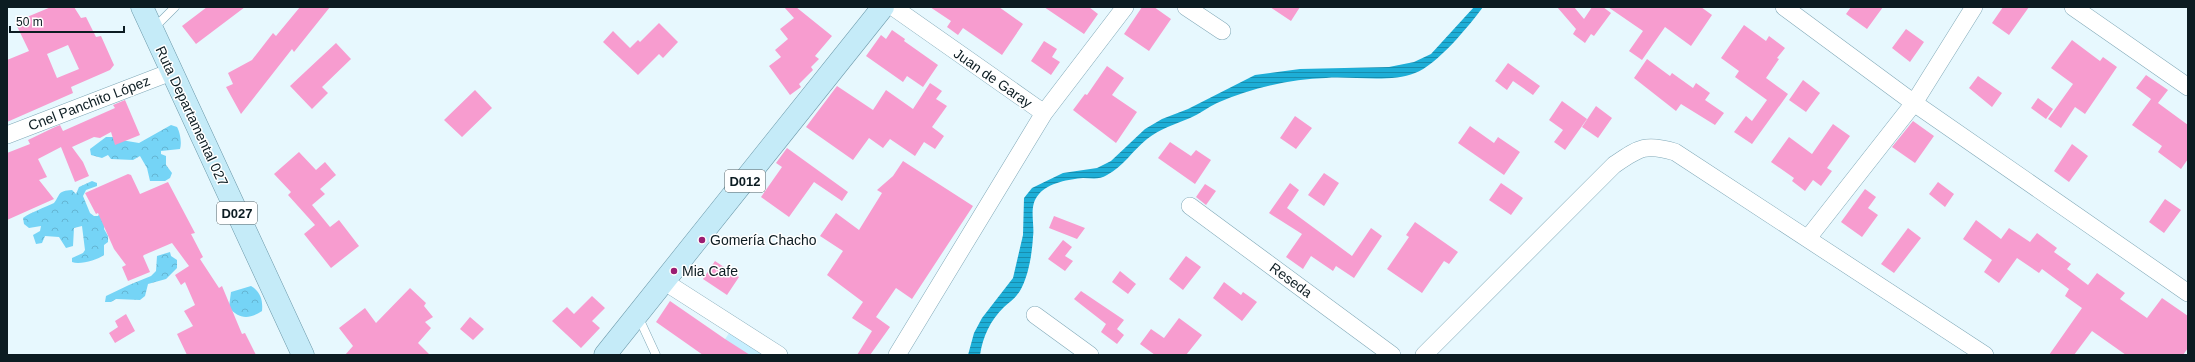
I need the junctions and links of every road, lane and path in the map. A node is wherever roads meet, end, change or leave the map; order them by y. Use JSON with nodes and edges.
{"nodes":[{"id":1,"x":142,"y":7,"type":"edge"},
{"id":2,"x":175,"y":7,"type":"edge"},
{"id":3,"x":883,"y":7,"type":"edge"},
{"id":4,"x":893,"y":7,"type":"edge"},
{"id":5,"x":1125,"y":7,"type":"edge"},
{"id":6,"x":1186,"y":7,"type":"edge"},
{"id":7,"x":1784,"y":7,"type":"edge"},
{"id":8,"x":1974,"y":7,"type":"edge"},
{"id":9,"x":2073,"y":7,"type":"edge"},
{"id":10,"x":152,"y":30,"type":"junction"},
{"id":11,"x":1222,"y":31,"type":"dead end"},
{"id":12,"x":171,"y":72,"type":"junction"},
{"id":13,"x":2188,"y":86,"type":"edge"},
{"id":14,"x":1914,"y":103,"type":"junction"},
{"id":15,"x":1044,"y":113,"type":"junction"},
{"id":16,"x":7,"y":135,"type":"edge"},
{"id":17,"x":1190,"y":206,"type":"dead end"},
{"id":18,"x":1808,"y":238,"type":"junction"},
{"id":19,"x":665,"y":282,"type":"junction"},
{"id":20,"x":2188,"y":293,"type":"edge"},
{"id":21,"x":637,"y":313,"type":"junction"},
{"id":22,"x":1035,"y":315,"type":"dead end"},
{"id":23,"x":303,"y":355,"type":"edge"},
{"id":24,"x":605,"y":355,"type":"edge"},
{"id":25,"x":656,"y":355,"type":"edge"},
{"id":26,"x":779,"y":355,"type":"edge"},
{"id":27,"x":897,"y":355,"type":"edge"},
{"id":28,"x":1090,"y":355,"type":"edge"},
{"id":29,"x":1392,"y":355,"type":"edge"},
{"id":30,"x":1424,"y":355,"type":"edge"},
{"id":31,"x":1985,"y":355,"type":"edge"}],
"edges":[{"from":1,"to":10,"type":"main road","name":"Ruta Departamental 027","number":"D027"},
{"from":2,"to":10,"type":"lane"},
{"from":3,"to":19,"type":"main road","number":"D012"},
{"from":4,"to":15,"type":"street","name":"Juan de Garay"},
{"from":5,"to":15,"type":"street","name":"Juan de Garay"},
{"from":6,"to":11,"type":"street"},
{"from":7,"to":14,"type":"street"},
{"from":8,"to":14,"type":"street"},
{"from":9,"to":13,"type":"street"},
{"from":10,"to":12,"type":"main road","name":"Ruta Departamental 027","number":"D027"},
{"from":12,"to":16,"type":"street","name":"Cnel Panchito López"},
{"from":12,"to":23,"type":"main road","name":"Ruta Departamental 027","number":"D027"},
{"from":14,"to":18,"type":"street"},
{"from":14,"to":20,"type":"street"},
{"from":15,"to":27,"type":"street"},
{"from":17,"to":29,"type":"street","name":"Reseda"},
{"from":18,"to":30,"type":"street"},
{"from":18,"to":31,"type":"street"},
{"from":19,"to":21,"type":"main road","number":"D012"},
{"from":19,"to":26,"type":"street"},
{"from":21,"to":24,"type":"main road","number":"D012"},
{"from":21,"to":25,"type":"lane"},
{"from":22,"to":28,"type":"street"}]}
